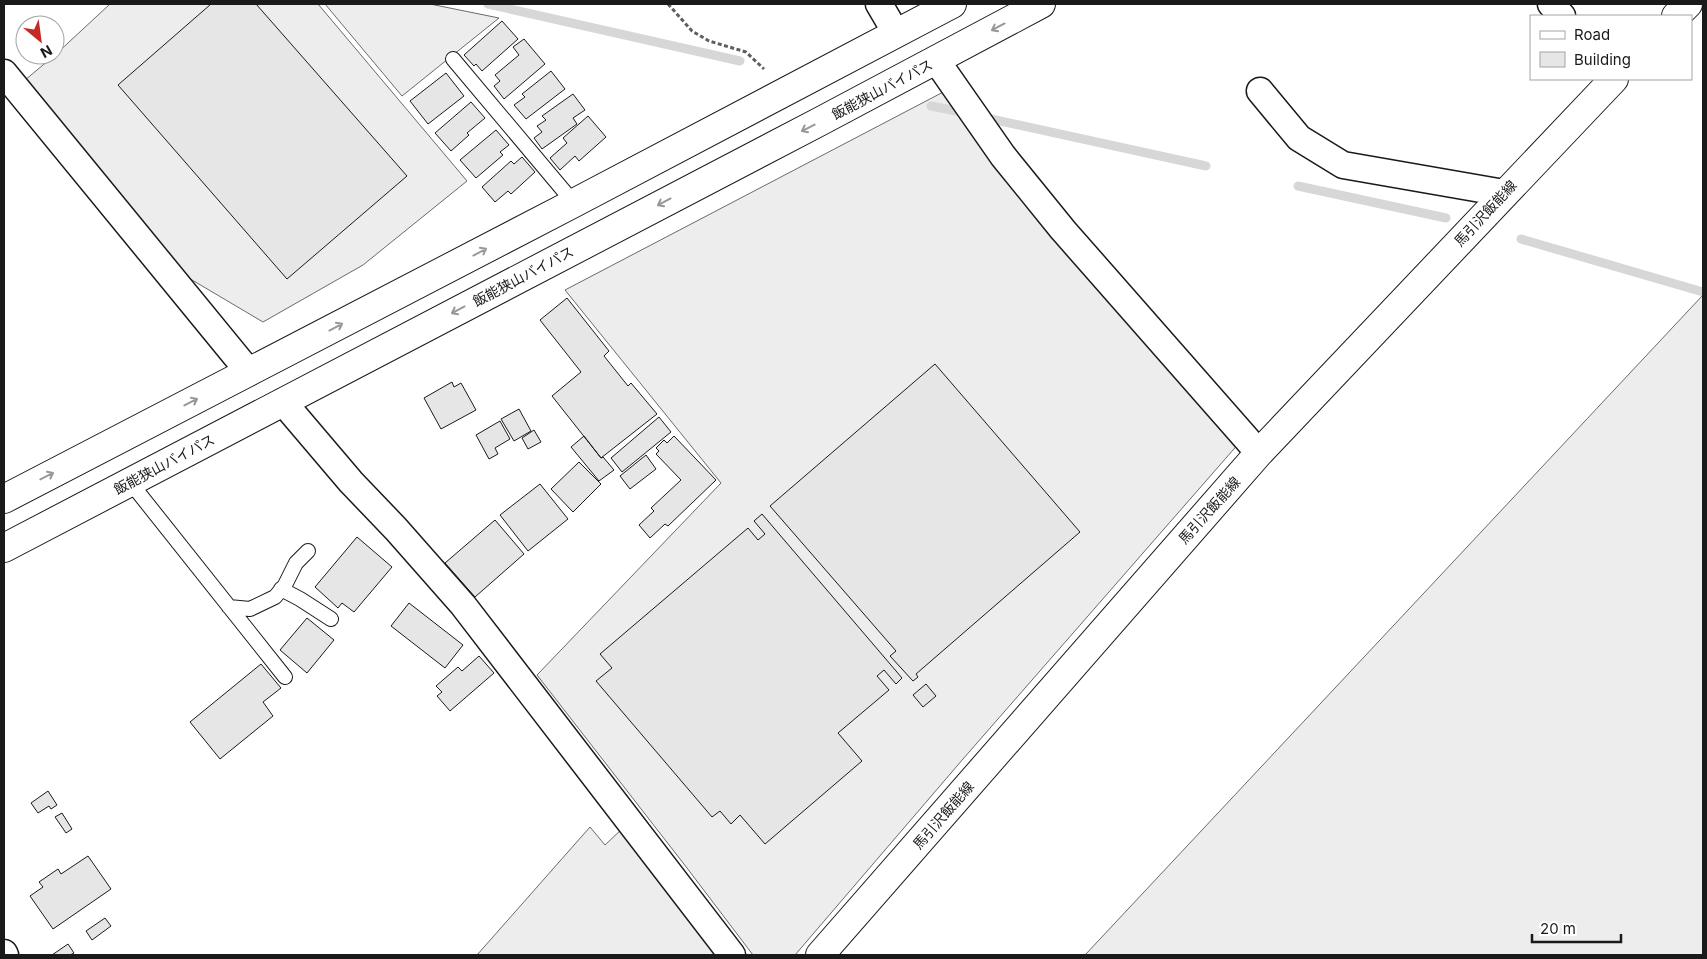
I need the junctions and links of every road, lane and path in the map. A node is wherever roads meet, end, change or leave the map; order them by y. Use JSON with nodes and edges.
{"nodes":[{"id":1,"x":668,"y":4,"type":"edge"},
{"id":2,"x":879,"y":4,"type":"edge"},
{"id":3,"x":952,"y":4,"type":"edge"},
{"id":4,"x":1041,"y":4,"type":"edge"},
{"id":5,"x":1551,"y":4,"type":"edge"},
{"id":6,"x":1688,"y":4,"type":"edge"},
{"id":7,"x":1561,"y":15,"type":"edge"},
{"id":8,"x":1677,"y":15,"type":"edge"},
{"id":9,"x":896,"y":33,"type":"junction"},
{"id":10,"x":453,"y":59,"type":"dead end"},
{"id":11,"x":936,"y":60,"type":"junction"},
{"id":12,"x":4,"y":73,"type":"edge"},
{"id":13,"x":1613,"y":80,"type":"edge"},
{"id":14,"x":787,"y":90,"type":"junction"},
{"id":15,"x":1260,"y":91,"type":"dead end"},
{"id":16,"x":1504,"y":194,"type":"junction"},
{"id":17,"x":574,"y":203,"type":"junction"},
{"id":18,"x":249,"y":372,"type":"junction"},
{"id":19,"x":283,"y":402,"type":"junction"},
{"id":20,"x":1259,"y":453,"type":"junction"},
{"id":21,"x":130,"y":482,"type":"junction"},
{"id":22,"x":4,"y":499,"type":"edge"},
{"id":23,"x":4,"y":548,"type":"edge"},
{"id":24,"x":308,"y":552,"type":"dead end"},
{"id":25,"x":281,"y":589,"type":"junction"},
{"id":26,"x":229,"y":606,"type":"junction"},
{"id":27,"x":331,"y":619,"type":"dead end"},
{"id":28,"x":285,"y":677,"type":"dead end"},
{"id":29,"x":732,"y":955,"type":"edge"},
{"id":30,"x":820,"y":955,"type":"edge"}],
"edges":[{"from":1,"to":14,"type":"path"},
{"from":2,"to":9,"type":"street"},
{"from":3,"to":9,"type":"main road"},
{"from":4,"to":11,"type":"main road","name":"飯能狭山バイパス","one_way":true},
{"from":5,"to":7,"type":"street"},
{"from":6,"to":8,"type":"main road"},
{"from":9,"to":14,"type":"main road"},
{"from":10,"to":17,"type":"lane"},
{"from":11,"to":19,"type":"main road","name":"飯能狭山バイパス","one_way":true},
{"from":11,"to":20,"type":"street"},
{"from":12,"to":18,"type":"street"},
{"from":13,"to":16,"type":"main road","name":"馬引沢飯能線"},
{"from":14,"to":17,"type":"main road"},
{"from":15,"to":16,"type":"street"},
{"from":16,"to":20,"type":"main road","name":"馬引沢飯能線"},
{"from":18,"to":17,"type":"main road","one_way":true},
{"from":22,"to":18,"type":"main road","one_way":true},
{"from":19,"to":21,"type":"main road","name":"飯能狭山バイパス"},
{"from":19,"to":29,"type":"street"},
{"from":20,"to":30,"type":"main road","name":"馬引沢飯能線"},
{"from":21,"to":23,"type":"main road","name":"飯能狭山バイパス"},
{"from":21,"to":26,"type":"lane"},
{"from":24,"to":25,"type":"lane"},
{"from":25,"to":26,"type":"lane"},
{"from":25,"to":27,"type":"lane"},
{"from":26,"to":28,"type":"lane"}]}
